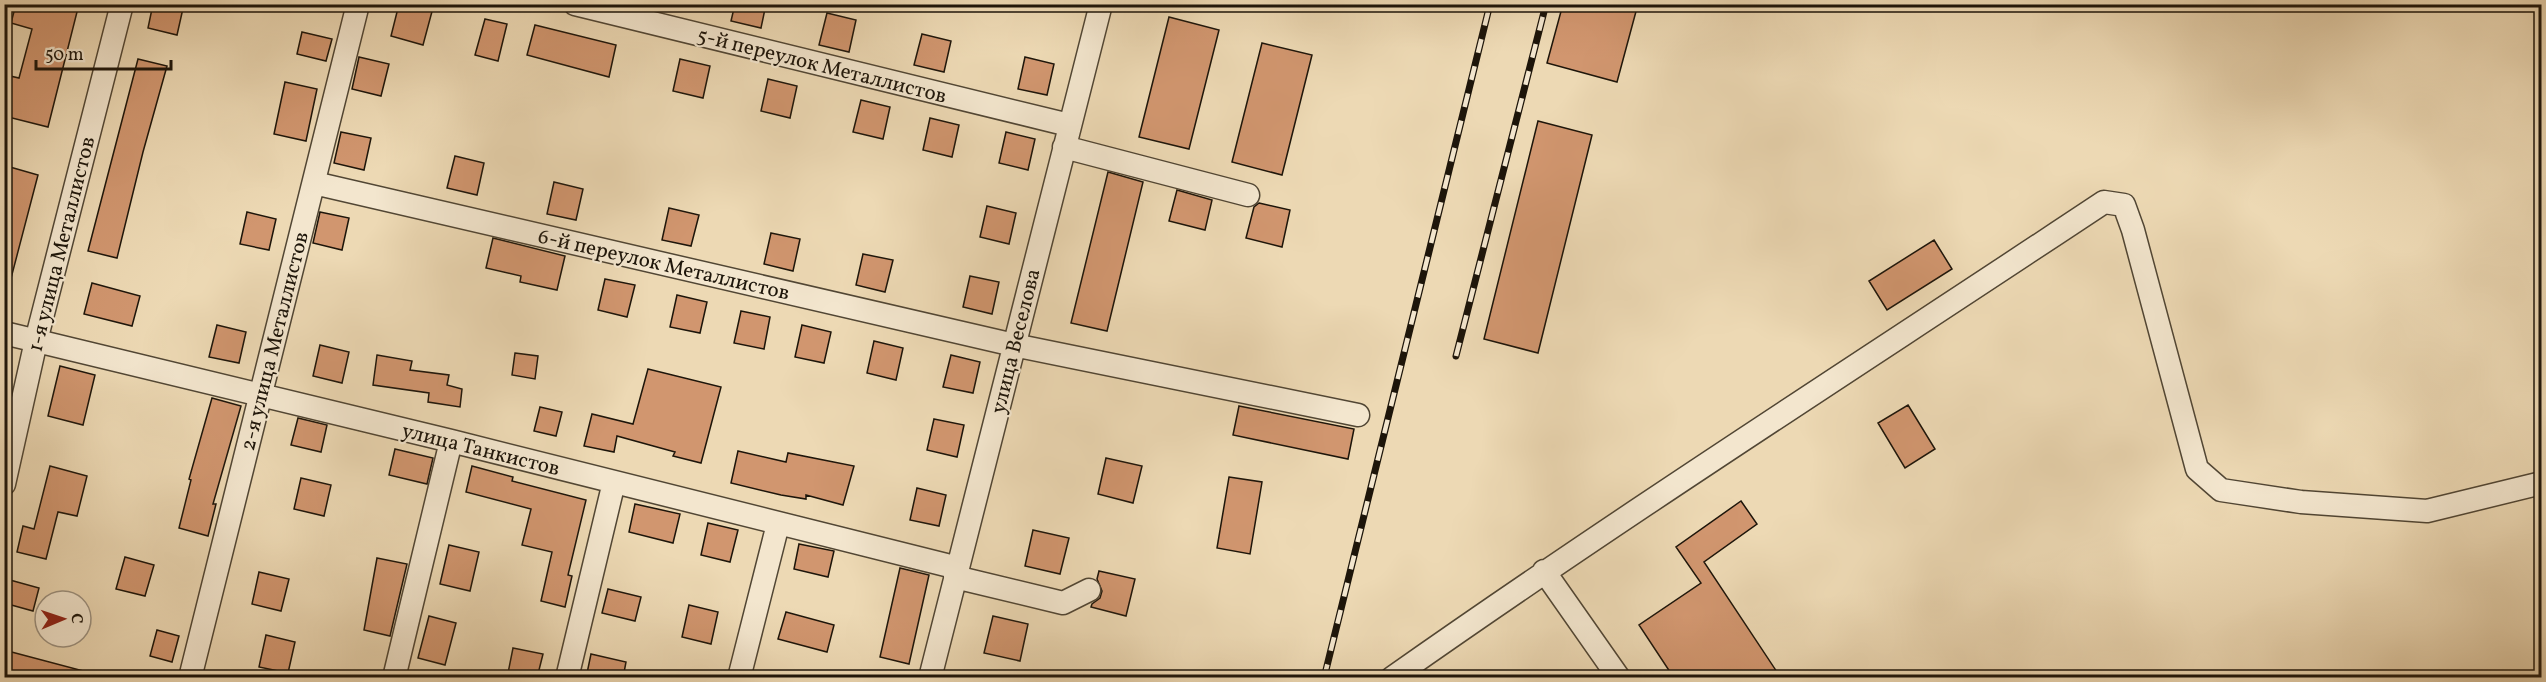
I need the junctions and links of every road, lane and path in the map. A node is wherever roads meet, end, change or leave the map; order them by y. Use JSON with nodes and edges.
{"nodes":[{"id":1,"x":122,"y":4,"type":"edge"},
{"id":2,"x":358,"y":4,"type":"edge"},
{"id":3,"x":575,"y":4,"type":"edge"},
{"id":4,"x":1101,"y":4,"type":"edge"},
{"id":5,"x":1069,"y":125,"type":"junction"},
{"id":6,"x":1064,"y":147,"type":"junction"},
{"id":7,"x":314,"y":183,"type":"junction"},
{"id":8,"x":1248,"y":195,"type":"dead end"},
{"id":9,"x":4,"y":333,"type":"edge"},
{"id":10,"x":36,"y":341,"type":"junction"},
{"id":11,"x":1014,"y":345,"type":"junction"},
{"id":12,"x":260,"y":396,"type":"junction"},
{"id":13,"x":1358,"y":415,"type":"dead end"},
{"id":14,"x":451,"y":441,"type":"junction"},
{"id":15,"x":614,"y":482,"type":"junction"},
{"id":16,"x":2541,"y":483,"type":"edge"},
{"id":17,"x":4,"y":484,"type":"edge"},
{"id":18,"x":778,"y":524,"type":"junction"},
{"id":19,"x":1544,"y":571,"type":"junction"},
{"id":20,"x":956,"y":573,"type":"junction"},
{"id":21,"x":1089,"y":590,"type":"dead end"},
{"id":22,"x":190,"y":678,"type":"edge"},
{"id":23,"x":394,"y":678,"type":"edge"},
{"id":24,"x":567,"y":678,"type":"edge"},
{"id":25,"x":740,"y":678,"type":"edge"},
{"id":26,"x":930,"y":678,"type":"edge"},
{"id":27,"x":1392,"y":678,"type":"edge"},
{"id":28,"x":1619,"y":678,"type":"edge"}],
"edges":[{"from":1,"to":10,"type":"street","name":"1-я улица Металлистов"},
{"from":2,"to":7,"type":"street","name":"2-я улица Металлистов"},
{"from":3,"to":5,"type":"street","name":"5-й переулок Металлистов"},
{"from":4,"to":5,"type":"street","name":"улица Веселова"},
{"from":5,"to":6,"type":"street","name":"улица Веселова"},
{"from":6,"to":8,"type":"street"},
{"from":6,"to":11,"type":"street","name":"улица Веселова"},
{"from":7,"to":11,"type":"street","name":"6-й переулок Металлистов"},
{"from":7,"to":12,"type":"street","name":"2-я улица Металлистов"},
{"from":9,"to":10,"type":"street","name":"улица Танкистов"},
{"from":10,"to":12,"type":"street","name":"улица Танкистов"},
{"from":10,"to":17,"type":"street","name":"1-я улица Металлистов"},
{"from":11,"to":13,"type":"street","name":"6-й переулок Металлистов"},
{"from":11,"to":20,"type":"street","name":"улица Веселова"},
{"from":12,"to":14,"type":"street","name":"улица Танкистов"},
{"from":12,"to":22,"type":"street","name":"2-я улица Металлистов"},
{"from":14,"to":15,"type":"street","name":"улица Танкистов"},
{"from":14,"to":23,"type":"street"},
{"from":15,"to":18,"type":"street","name":"улица Танкистов"},
{"from":15,"to":24,"type":"street"},
{"from":16,"to":19,"type":"street"},
{"from":18,"to":20,"type":"street","name":"улица Танкистов"},
{"from":18,"to":25,"type":"street"},
{"from":19,"to":27,"type":"street"},
{"from":19,"to":28,"type":"street"},
{"from":20,"to":21,"type":"street","name":"улица Танкистов"},
{"from":20,"to":26,"type":"street","name":"улица Веселова"}]}
